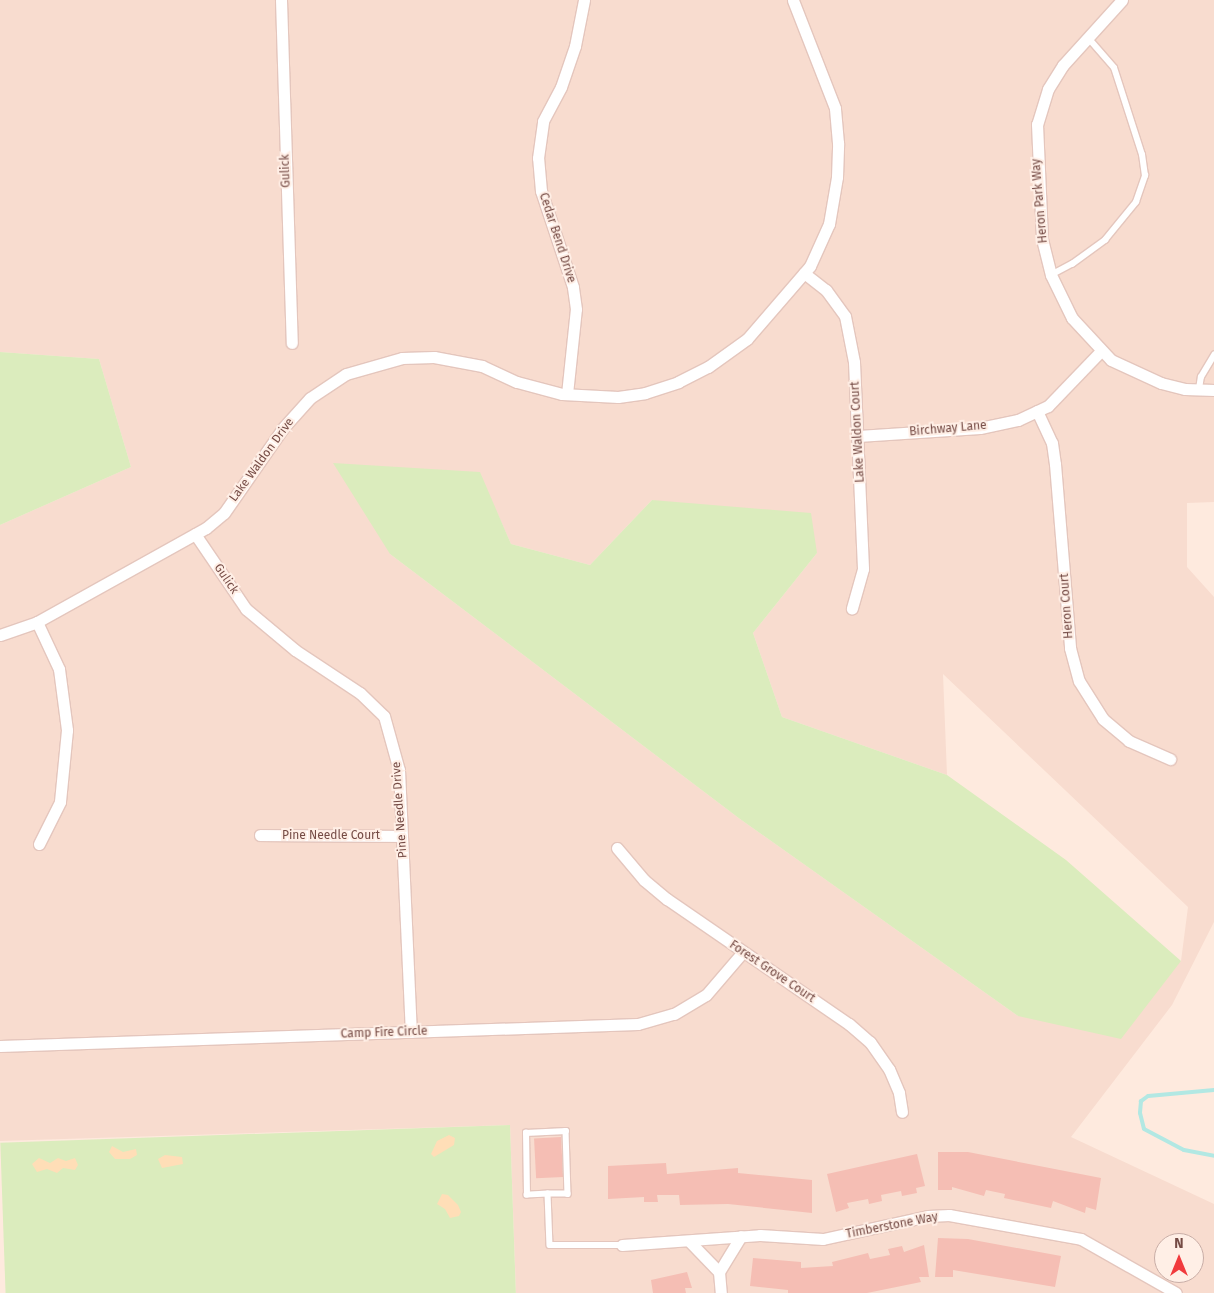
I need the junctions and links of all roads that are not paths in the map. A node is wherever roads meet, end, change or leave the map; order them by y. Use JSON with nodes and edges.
{"nodes":[{"id":1,"x":281,"y":0,"type":"edge"},
{"id":2,"x":584,"y":0,"type":"edge"},
{"id":3,"x":793,"y":0,"type":"edge"},
{"id":4,"x":1122,"y":0,"type":"edge"},
{"id":5,"x":1088,"y":38,"type":"junction"},
{"id":6,"x":804,"y":273,"type":"junction"},
{"id":7,"x":1051,"y":275,"type":"junction"},
{"id":8,"x":292,"y":343,"type":"dead end"},
{"id":9,"x":1101,"y":351,"type":"junction"},
{"id":10,"x":1214,"y":355,"type":"edge"},
{"id":11,"x":1199,"y":389,"type":"junction"},
{"id":12,"x":1214,"y":390,"type":"edge"},
{"id":13,"x":567,"y":394,"type":"junction"},
{"id":14,"x":1037,"y":411,"type":"junction"},
{"id":15,"x":858,"y":436,"type":"junction"},
{"id":16,"x":195,"y":534,"type":"junction"},
{"id":17,"x":852,"y":608,"type":"dead end"},
{"id":18,"x":261,"y":621,"type":"joint"},
{"id":19,"x":37,"y":622,"type":"junction"},
{"id":20,"x":0,"y":635,"type":"edge"},
{"id":21,"x":1170,"y":759,"type":"dead end"},
{"id":22,"x":260,"y":835,"type":"dead end"},
{"id":23,"x":402,"y":836,"type":"junction"},
{"id":24,"x":39,"y":844,"type":"dead end"},
{"id":25,"x":617,"y":848,"type":"dead end"},
{"id":26,"x":742,"y":953,"type":"junction"},
{"id":27,"x":411,"y":1032,"type":"junction"},
{"id":28,"x":0,"y":1046,"type":"edge"},
{"id":29,"x":902,"y":1112,"type":"dead end"},
{"id":30,"x":548,"y":1194,"type":"junction"},
{"id":31,"x":741,"y":1236,"type":"junction"},
{"id":32,"x":690,"y":1241,"type":"junction"},
{"id":33,"x":622,"y":1245,"type":"joint"},
{"id":34,"x":719,"y":1272,"type":"junction"},
{"id":35,"x":720,"y":1293,"type":"edge"},
{"id":36,"x":1176,"y":1293,"type":"edge"}],
"edges":[{"from":1,"to":8,"type":"street","name":"Gulick"},
{"from":2,"to":13,"type":"street","name":"Cedar Bend Drive"},
{"from":3,"to":6,"type":"street","name":"Lake Waldon Drive"},
{"from":4,"to":5,"type":"street","name":"Heron Park Way"},
{"from":5,"to":7,"type":"street","name":"Heron Park Way"},
{"from":5,"to":7,"type":"lane"},
{"from":6,"to":13,"type":"street","name":"Lake Waldon Drive"},
{"from":6,"to":15,"type":"street","name":"Lake Waldon Court"},
{"from":7,"to":9,"type":"street","name":"Heron Park Way"},
{"from":9,"to":11,"type":"street","name":"Heron Park Way"},
{"from":9,"to":14,"type":"street","name":"Birchway Lane"},
{"from":10,"to":11,"type":"lane"},
{"from":11,"to":12,"type":"street","name":"Heron Park Way"},
{"from":13,"to":16,"type":"street","name":"Lake Waldon Drive"},
{"from":14,"to":15,"type":"street","name":"Birchway Lane"},
{"from":14,"to":21,"type":"street","name":"Heron Court"},
{"from":15,"to":17,"type":"street","name":"Lake Waldon Court"},
{"from":16,"to":18,"type":"street","name":"Gulick"},
{"from":16,"to":19,"type":"street","name":"Lake Waldon Drive"},
{"from":18,"to":23,"type":"street","name":"Pine Needle Drive"},
{"from":19,"to":20,"type":"street","name":"Lake Waldon Drive"},
{"from":19,"to":24,"type":"street"},
{"from":22,"to":23,"type":"street","name":"Pine Needle Court"},
{"from":23,"to":27,"type":"street","name":"Pine Needle Drive"},
{"from":25,"to":26,"type":"street","name":"Forest Grove Court"},
{"from":26,"to":27,"type":"street","name":"Camp Fire Circle"},
{"from":26,"to":29,"type":"street","name":"Forest Grove Court"},
{"from":27,"to":28,"type":"street","name":"Camp Fire Circle"},
{"from":30,"to":30,"type":"lane"},
{"from":30,"to":33,"type":"lane"},
{"from":31,"to":32,"type":"street","name":"Timberstone Way"},
{"from":31,"to":34,"type":"street"},
{"from":31,"to":36,"type":"street","name":"Timberstone Way"},
{"from":32,"to":33,"type":"street","name":"Timberstone Way"},
{"from":32,"to":34,"type":"street"},
{"from":34,"to":35,"type":"street"}]}
